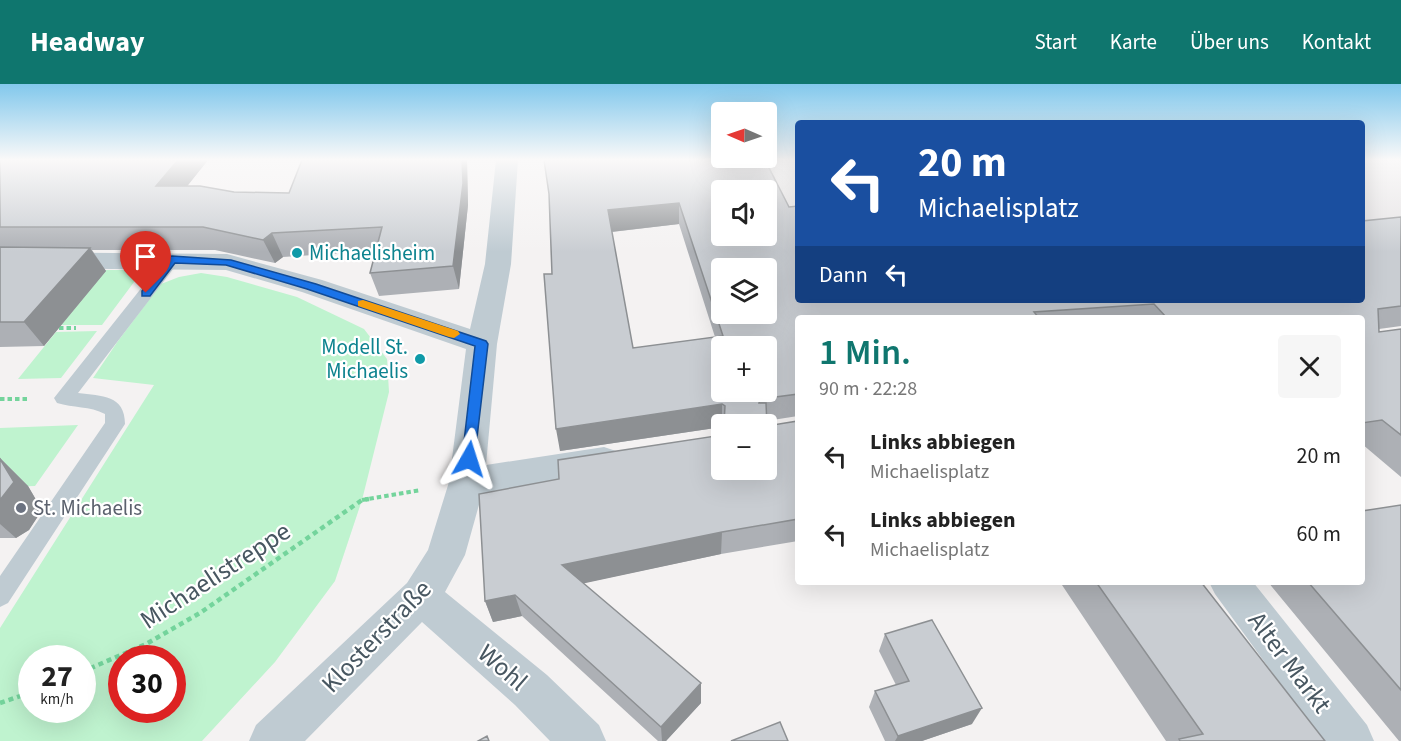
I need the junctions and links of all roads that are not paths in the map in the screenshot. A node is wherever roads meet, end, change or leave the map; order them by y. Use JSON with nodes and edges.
{"nodes":[{"id":1,"x":504,"y":191,"type":"edge"},
{"id":2,"x":0,"y":260,"type":"edge"},
{"id":3,"x":172,"y":260,"type":"junction"},
{"id":4,"x":482,"y":344,"type":"junction"},
{"id":5,"x":634,"y":456,"type":"edge"},
{"id":6,"x":466,"y":482,"type":"junction"},
{"id":7,"x":1231,"y":585,"type":"edge"},
{"id":8,"x":0,"y":596,"type":"edge"},
{"id":9,"x":421,"y":596,"type":"junction"},
{"id":10,"x":272,"y":741,"type":"edge"},
{"id":11,"x":583,"y":741,"type":"edge"},
{"id":12,"x":1351,"y":741,"type":"edge"}],
"edges":[{"from":1,"to":4,"type":"street","name":"Klosterstraße"},
{"from":2,"to":3,"type":"street"},
{"from":3,"to":4,"type":"street"},
{"from":3,"to":8,"type":"lane"},
{"from":4,"to":6,"type":"street","name":"Klosterstraße"},
{"from":5,"to":6,"type":"street"},
{"from":6,"to":9,"type":"street","name":"Klosterstraße"},
{"from":7,"to":12,"type":"street","name":"Alter Markt"},
{"from":9,"to":10,"type":"street","name":"Klosterstraße"},
{"from":9,"to":11,"type":"street","name":"Wohl"}]}
